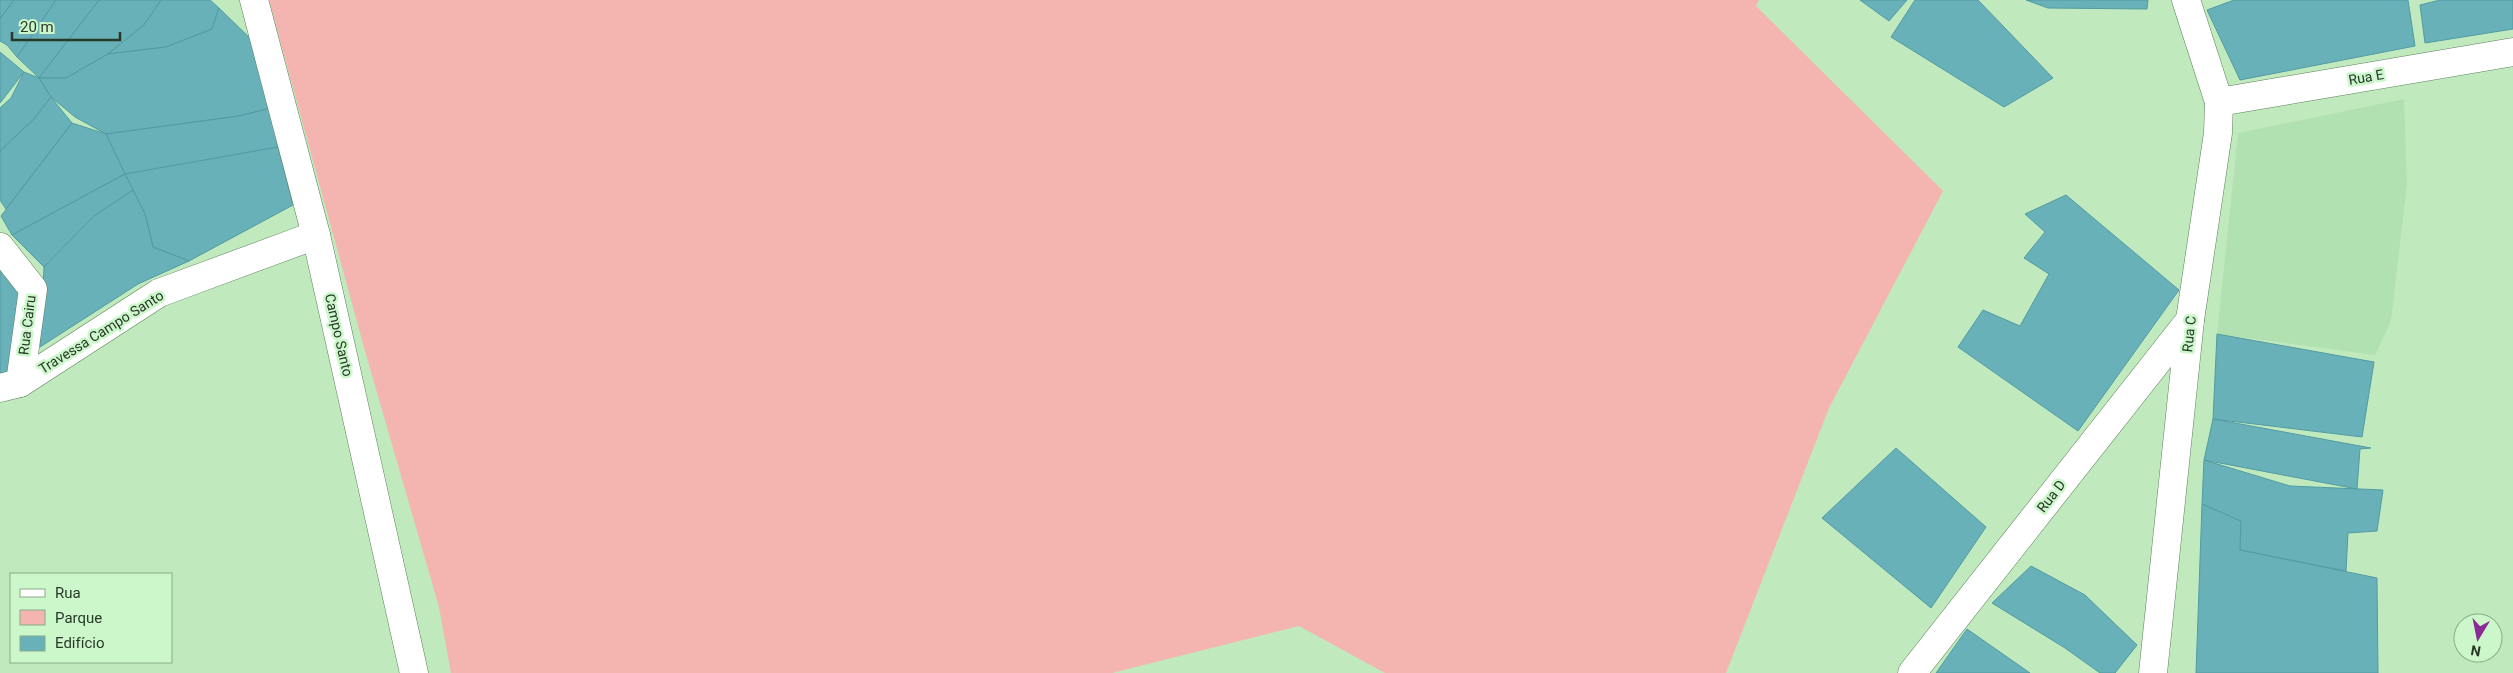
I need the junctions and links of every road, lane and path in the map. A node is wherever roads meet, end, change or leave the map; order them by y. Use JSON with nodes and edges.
{"nodes":[{"id":1,"x":254,"y":0,"type":"edge"},
{"id":2,"x":2186,"y":0,"type":"edge"},
{"id":3,"x":2513,"y":52,"type":"edge"},
{"id":4,"x":2219,"y":102,"type":"junction"},
{"id":5,"x":316,"y":235,"type":"junction"},
{"id":6,"x":0,"y":247,"type":"edge"},
{"id":7,"x":2190,"y":320,"type":"junction"},
{"id":8,"x":10,"y":386,"type":"edge"},
{"id":9,"x":414,"y":673,"type":"edge"},
{"id":10,"x":1912,"y":673,"type":"edge"},
{"id":11,"x":2153,"y":673,"type":"edge"}],
"edges":[{"from":1,"to":5,"type":"street","name":"Campo Santo"},
{"from":2,"to":4,"type":"street","name":"Rua C"},
{"from":3,"to":4,"type":"street","name":"Rua E"},
{"from":4,"to":7,"type":"street","name":"Rua C"},
{"from":5,"to":8,"type":"street","name":"Travessa Campo Santo"},
{"from":5,"to":9,"type":"street","name":"Campo Santo"},
{"from":6,"to":8,"type":"street","name":"Rua Cairu"},
{"from":7,"to":10,"type":"street","name":"Rua D"},
{"from":7,"to":11,"type":"street","name":"Rua C"}]}
